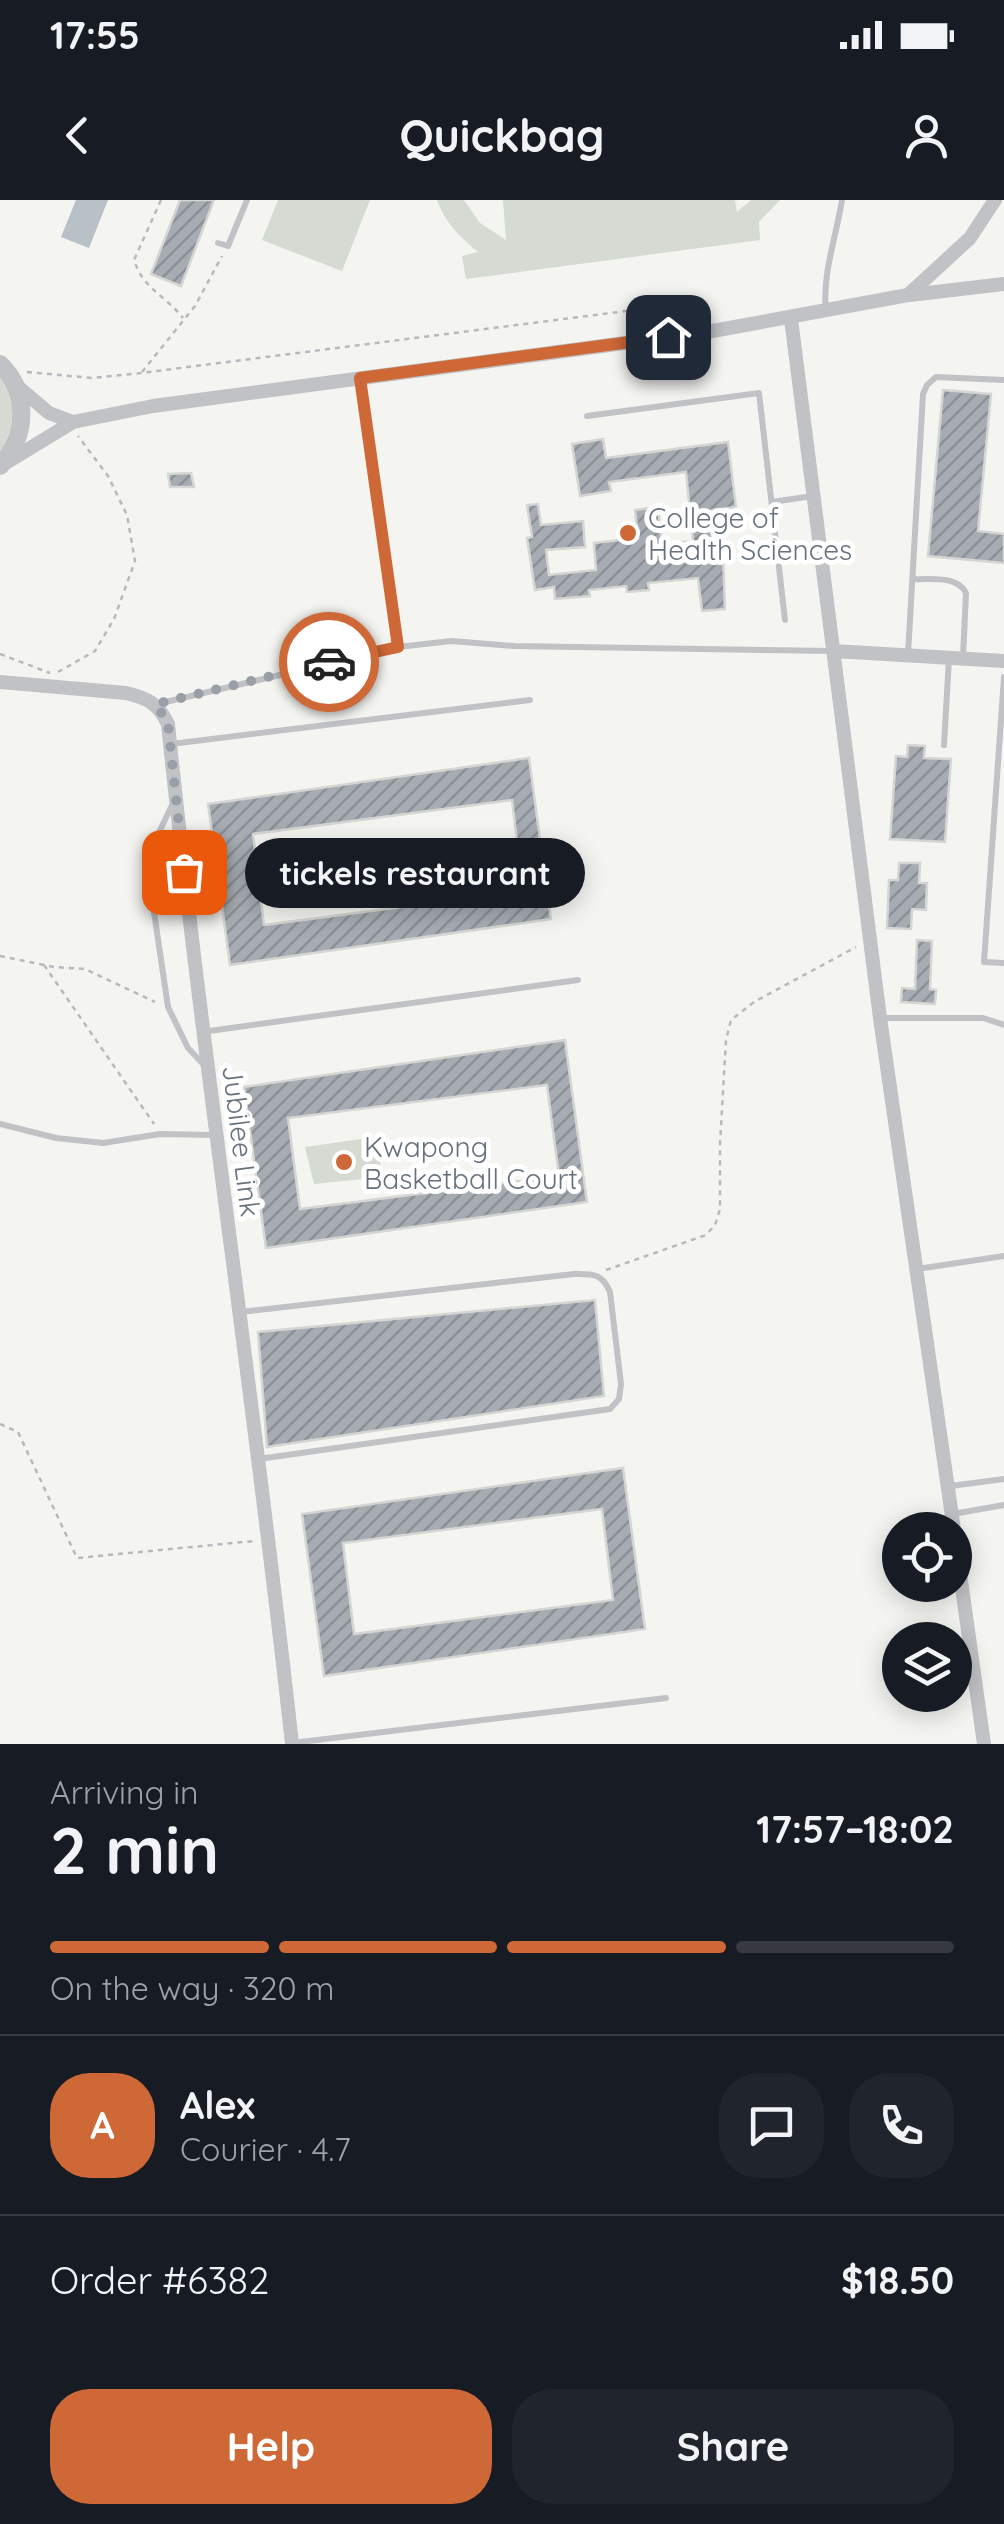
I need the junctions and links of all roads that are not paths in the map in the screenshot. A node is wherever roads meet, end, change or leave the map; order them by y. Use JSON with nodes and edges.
{"nodes":[{"id":1,"x":246,"y":200,"type":"edge"},
{"id":2,"x":842,"y":200,"type":"edge"},
{"id":3,"x":995,"y":200,"type":"edge"},
{"id":4,"x":218,"y":244,"type":"dead end"},
{"id":5,"x":1004,"y":284,"type":"edge"},
{"id":6,"x":908,"y":295,"type":"junction"},
{"id":7,"x":826,"y":312,"type":"junction"},
{"id":8,"x":791,"y":319,"type":"junction"},
{"id":9,"x":8,"y":373,"type":"edge"},
{"id":10,"x":360,"y":378,"type":"junction"},
{"id":11,"x":1004,"y":380,"type":"edge"},
{"id":12,"x":587,"y":416,"type":"dead end"},
{"id":13,"x":73,"y":422,"type":"junction"},
{"id":14,"x":2,"y":466,"type":"edge"},
{"id":15,"x":813,"y":496,"type":"junction"},
{"id":16,"x":772,"y":502,"type":"junction"},
{"id":17,"x":912,"y":579,"type":"junction"},
{"id":18,"x":785,"y":620,"type":"dead end"},
{"id":19,"x":398,"y":647,"type":"junction"},
{"id":20,"x":833,"y":651,"type":"junction"},
{"id":21,"x":908,"y":656,"type":"junction"},
{"id":22,"x":956,"y":658,"type":"junction"},
{"id":23,"x":1004,"y":661,"type":"edge"},
{"id":24,"x":1004,"y":677,"type":"edge"},
{"id":25,"x":0,"y":682,"type":"edge"},
{"id":26,"x":530,"y":700,"type":"dead end"},
{"id":27,"x":156,"y":704,"type":"junction"},
{"id":28,"x":170,"y":744,"type":"junction"},
{"id":29,"x":944,"y":745,"type":"dead end"},
{"id":30,"x":176,"y":798,"type":"junction"},
{"id":31,"x":1004,"y":963,"type":"edge"},
{"id":32,"x":578,"y":980,"type":"dead end"},
{"id":33,"x":880,"y":1018,"type":"junction"},
{"id":34,"x":1004,"y":1025,"type":"edge"},
{"id":35,"x":202,"y":1032,"type":"junction"},
{"id":36,"x":208,"y":1070,"type":"junction"},
{"id":37,"x":0,"y":1124,"type":"edge"},
{"id":38,"x":214,"y":1135,"type":"junction"},
{"id":39,"x":1004,"y":1256,"type":"edge"},
{"id":40,"x":917,"y":1269,"type":"junction"},
{"id":41,"x":240,"y":1312,"type":"junction"},
{"id":42,"x":258,"y":1459,"type":"junction"},
{"id":43,"x":1004,"y":1479,"type":"edge"},
{"id":44,"x":947,"y":1486,"type":"junction"},
{"id":45,"x":1004,"y":1505,"type":"edge"},
{"id":46,"x":951,"y":1512,"type":"edge"},
{"id":47,"x":972,"y":1515,"type":"edge"},
{"id":48,"x":964,"y":1602,"type":"edge"},
{"id":49,"x":666,"y":1698,"type":"dead end"},
{"id":50,"x":292,"y":1744,"type":"edge"},
{"id":51,"x":984,"y":1744,"type":"edge"}],
"edges":[{"from":1,"to":4,"type":"lane"},
{"from":2,"to":7,"type":"lane"},
{"from":3,"to":6,"type":"street"},
{"from":5,"to":6,"type":"street"},
{"from":6,"to":7,"type":"street"},
{"from":7,"to":8,"type":"street"},
{"from":8,"to":10,"type":"street"},
{"from":8,"to":15,"type":"street"},
{"from":9,"to":13,"type":"street"},
{"from":9,"to":14,"type":"street"},
{"from":10,"to":13,"type":"street"},
{"from":10,"to":19,"type":"lane"},
{"from":11,"to":17,"type":"lane"},
{"from":12,"to":16,"type":"lane"},
{"from":13,"to":14,"type":"street"},
{"from":15,"to":16,"type":"lane"},
{"from":15,"to":20,"type":"street"},
{"from":16,"to":18,"type":"lane"},
{"from":17,"to":21,"type":"lane"},
{"from":17,"to":22,"type":"lane"},
{"from":19,"to":20,"type":"lane"},
{"from":19,"to":27,"type":"lane"},
{"from":20,"to":21,"type":"street"},
{"from":20,"to":33,"type":"street"},
{"from":21,"to":22,"type":"street"},
{"from":22,"to":23,"type":"street"},
{"from":22,"to":29,"type":"lane"},
{"from":24,"to":31,"type":"lane"},
{"from":25,"to":27,"type":"street"},
{"from":26,"to":28,"type":"lane"},
{"from":27,"to":28,"type":"street","name":"Jubilee Link"},
{"from":28,"to":30,"type":"street","name":"Jubilee Link"},
{"from":30,"to":35,"type":"street","name":"Jubilee Link"},
{"from":30,"to":36,"type":"lane"},
{"from":32,"to":35,"type":"lane"},
{"from":33,"to":34,"type":"lane"},
{"from":33,"to":40,"type":"street"},
{"from":35,"to":36,"type":"street","name":"Jubilee Link"},
{"from":36,"to":38,"type":"street","name":"Jubilee Link"},
{"from":37,"to":38,"type":"lane"},
{"from":38,"to":41,"type":"street","name":"Jubilee Link"},
{"from":39,"to":40,"type":"lane"},
{"from":40,"to":44,"type":"street"},
{"from":41,"to":42,"type":"street","name":"Jubilee Link"},
{"from":41,"to":42,"type":"lane"},
{"from":42,"to":50,"type":"street","name":"Jubilee Link"},
{"from":43,"to":44,"type":"lane"},
{"from":44,"to":46,"type":"street"},
{"from":45,"to":47,"type":"lane"},
{"from":48,"to":51,"type":"street"},
{"from":49,"to":50,"type":"lane"}]}
